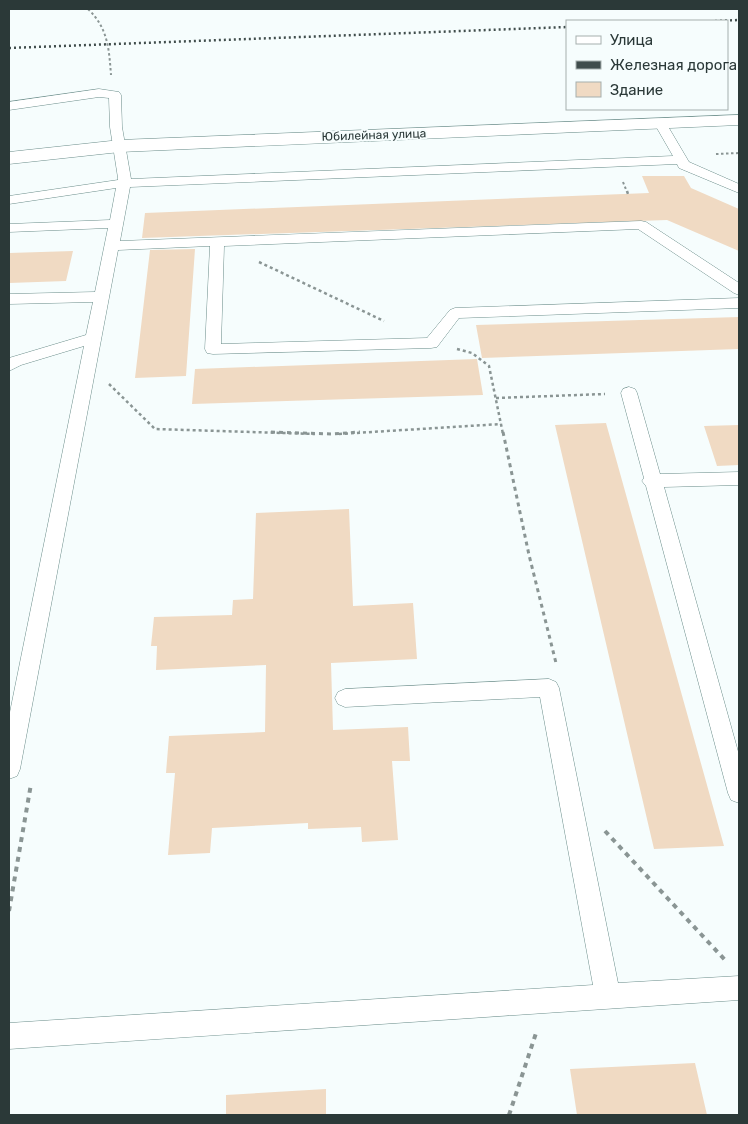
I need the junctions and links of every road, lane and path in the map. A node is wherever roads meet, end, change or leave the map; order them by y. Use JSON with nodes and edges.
{"nodes":[{"id":1,"x":88,"y":9,"type":"edge"},
{"id":2,"x":115,"y":94,"type":"junction"},
{"id":3,"x":9,"y":106,"type":"edge"},
{"id":4,"x":739,"y":120,"type":"edge"},
{"id":5,"x":660,"y":123,"type":"junction"},
{"id":6,"x":120,"y":146,"type":"junction"},
{"id":7,"x":9,"y":158,"type":"edge"},
{"id":8,"x":681,"y":160,"type":"junction"},
{"id":9,"x":124,"y":183,"type":"junction"},
{"id":10,"x":739,"y":189,"type":"edge"},
{"id":11,"x":9,"y":200,"type":"edge"},
{"id":12,"x":116,"y":224,"type":"junction"},
{"id":13,"x":9,"y":228,"type":"edge"},
{"id":14,"x":217,"y":243,"type":"junction"},
{"id":15,"x":112,"y":246,"type":"junction"},
{"id":16,"x":739,"y":290,"type":"edge"},
{"id":17,"x":102,"y":297,"type":"junction"},
{"id":18,"x":9,"y":299,"type":"edge"},
{"id":19,"x":739,"y":303,"type":"edge"},
{"id":20,"x":386,"y":322,"type":"dead end"},
{"id":21,"x":94,"y":338,"type":"junction"},
{"id":22,"x":431,"y":343,"type":"junction"},
{"id":23,"x":9,"y":366,"type":"edge"},
{"id":24,"x":628,"y":393,"type":"joint"},
{"id":25,"x":496,"y":398,"type":"junction"},
{"id":26,"x":739,"y":478,"type":"edge"},
{"id":27,"x":652,"y":481,"type":"junction"},
{"id":28,"x":556,"y":664,"type":"dead end"},
{"id":29,"x":344,"y":698,"type":"dead end"},
{"id":30,"x":9,"y":769,"type":"edge"},
{"id":31,"x":739,"y":795,"type":"edge"},
{"id":32,"x":599,"y":824,"type":"dead end"},
{"id":33,"x":726,"y":961,"type":"dead end"},
{"id":34,"x":739,"y":988,"type":"edge"},
{"id":35,"x":608,"y":997,"type":"junction"},
{"id":36,"x":546,"y":1001,"type":"junction"},
{"id":37,"x":9,"y":1036,"type":"edge"},
{"id":38,"x":509,"y":1115,"type":"edge"}],
"edges":[{"from":1,"to":2,"type":"path"},
{"from":2,"to":3,"type":"lane"},
{"from":2,"to":6,"type":"lane"},
{"from":4,"to":5,"type":"street","name":"Юбилейная улица"},
{"from":5,"to":6,"type":"street","name":"Юбилейная улица"},
{"from":5,"to":8,"type":"lane"},
{"from":6,"to":7,"type":"street","name":"Юбилейная улица"},
{"from":6,"to":9,"type":"lane"},
{"from":8,"to":9,"type":"lane"},
{"from":8,"to":10,"type":"lane"},
{"from":9,"to":11,"type":"lane"},
{"from":9,"to":12,"type":"lane"},
{"from":12,"to":13,"type":"lane"},
{"from":12,"to":15,"type":"lane"},
{"from":14,"to":15,"type":"lane"},
{"from":14,"to":16,"type":"lane"},
{"from":14,"to":20,"type":"path"},
{"from":14,"to":22,"type":"lane"},
{"from":15,"to":17,"type":"lane"},
{"from":17,"to":18,"type":"lane"},
{"from":17,"to":21,"type":"lane"},
{"from":19,"to":22,"type":"lane"},
{"from":21,"to":23,"type":"lane"},
{"from":21,"to":30,"type":"lane"},
{"from":22,"to":25,"type":"path"},
{"from":24,"to":25,"type":"path"},
{"from":24,"to":27,"type":"lane"},
{"from":25,"to":28,"type":"path"},
{"from":26,"to":27,"type":"lane"},
{"from":27,"to":31,"type":"lane"},
{"from":29,"to":35,"type":"lane"},
{"from":32,"to":33,"type":"path"},
{"from":34,"to":35,"type":"lane"},
{"from":35,"to":36,"type":"lane"},
{"from":36,"to":37,"type":"lane"},
{"from":36,"to":38,"type":"path"}]}
